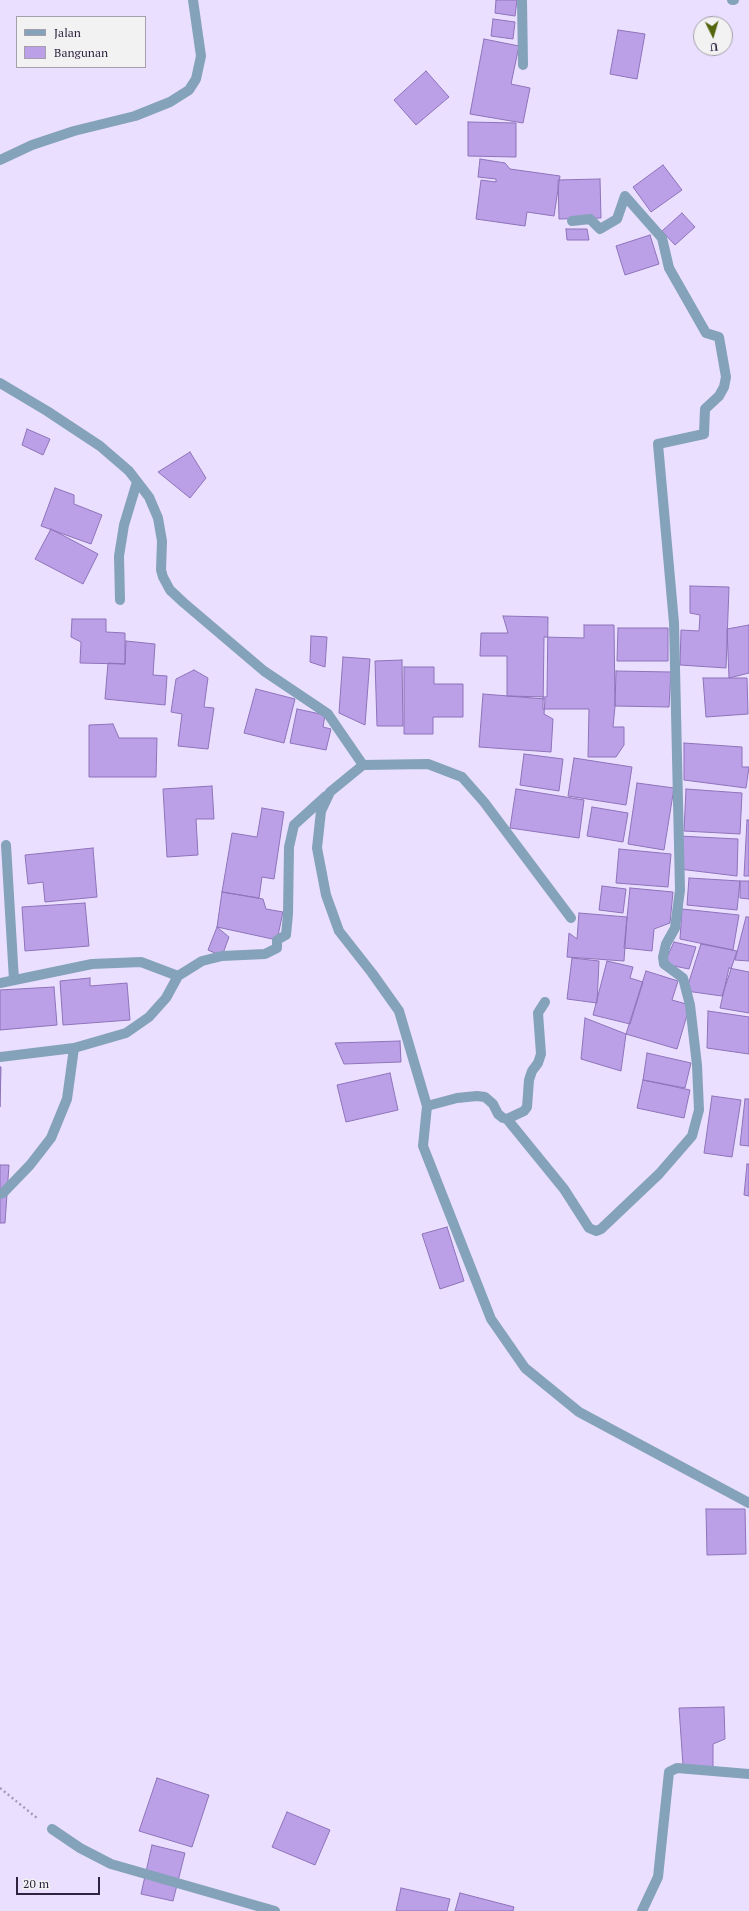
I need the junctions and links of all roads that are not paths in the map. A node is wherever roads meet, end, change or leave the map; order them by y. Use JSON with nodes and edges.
{"nodes":[{"id":1,"x":193,"y":0,"type":"edge"},
{"id":2,"x":522,"y":0,"type":"edge"},
{"id":3,"x":523,"y":65,"type":"dead end"},
{"id":4,"x":0,"y":160,"type":"edge"},
{"id":5,"x":572,"y":221,"type":"dead end"},
{"id":6,"x":0,"y":383,"type":"edge"},
{"id":7,"x":137,"y":482,"type":"junction"},
{"id":8,"x":120,"y":600,"type":"dead end"},
{"id":9,"x":363,"y":765,"type":"junction"},
{"id":10,"x":330,"y":792,"type":"junction"},
{"id":11,"x":6,"y":845,"type":"dead end"},
{"id":12,"x":571,"y":918,"type":"dead end"},
{"id":13,"x":178,"y":976,"type":"junction"},
{"id":14,"x":14,"y":980,"type":"junction"},
{"id":15,"x":0,"y":983,"type":"edge"},
{"id":16,"x":545,"y":1002,"type":"dead end"},
{"id":17,"x":74,"y":1048,"type":"junction"},
{"id":18,"x":0,"y":1057,"type":"edge"},
{"id":19,"x":427,"y":1106,"type":"junction"},
{"id":20,"x":507,"y":1119,"type":"junction"},
{"id":21,"x":0,"y":1194,"type":"edge"},
{"id":22,"x":749,"y":1503,"type":"edge"},
{"id":23,"x":749,"y":1774,"type":"edge"},
{"id":24,"x":52,"y":1829,"type":"road end"},
{"id":25,"x":275,"y":1911,"type":"edge"},
{"id":26,"x":642,"y":1911,"type":"edge"}],
"edges":[{"from":1,"to":4,"type":"street"},
{"from":2,"to":3,"type":"street"},
{"from":5,"to":20,"type":"street"},
{"from":6,"to":7,"type":"street"},
{"from":7,"to":8,"type":"street"},
{"from":7,"to":9,"type":"street"},
{"from":9,"to":10,"type":"street"},
{"from":9,"to":12,"type":"street"},
{"from":10,"to":13,"type":"street"},
{"from":10,"to":19,"type":"street"},
{"from":11,"to":14,"type":"street"},
{"from":13,"to":14,"type":"street"},
{"from":13,"to":17,"type":"street"},
{"from":14,"to":15,"type":"street"},
{"from":16,"to":20,"type":"street"},
{"from":17,"to":18,"type":"street"},
{"from":17,"to":21,"type":"street"},
{"from":19,"to":20,"type":"street"},
{"from":19,"to":22,"type":"street"},
{"from":23,"to":26,"type":"street"},
{"from":24,"to":25,"type":"street"}]}
